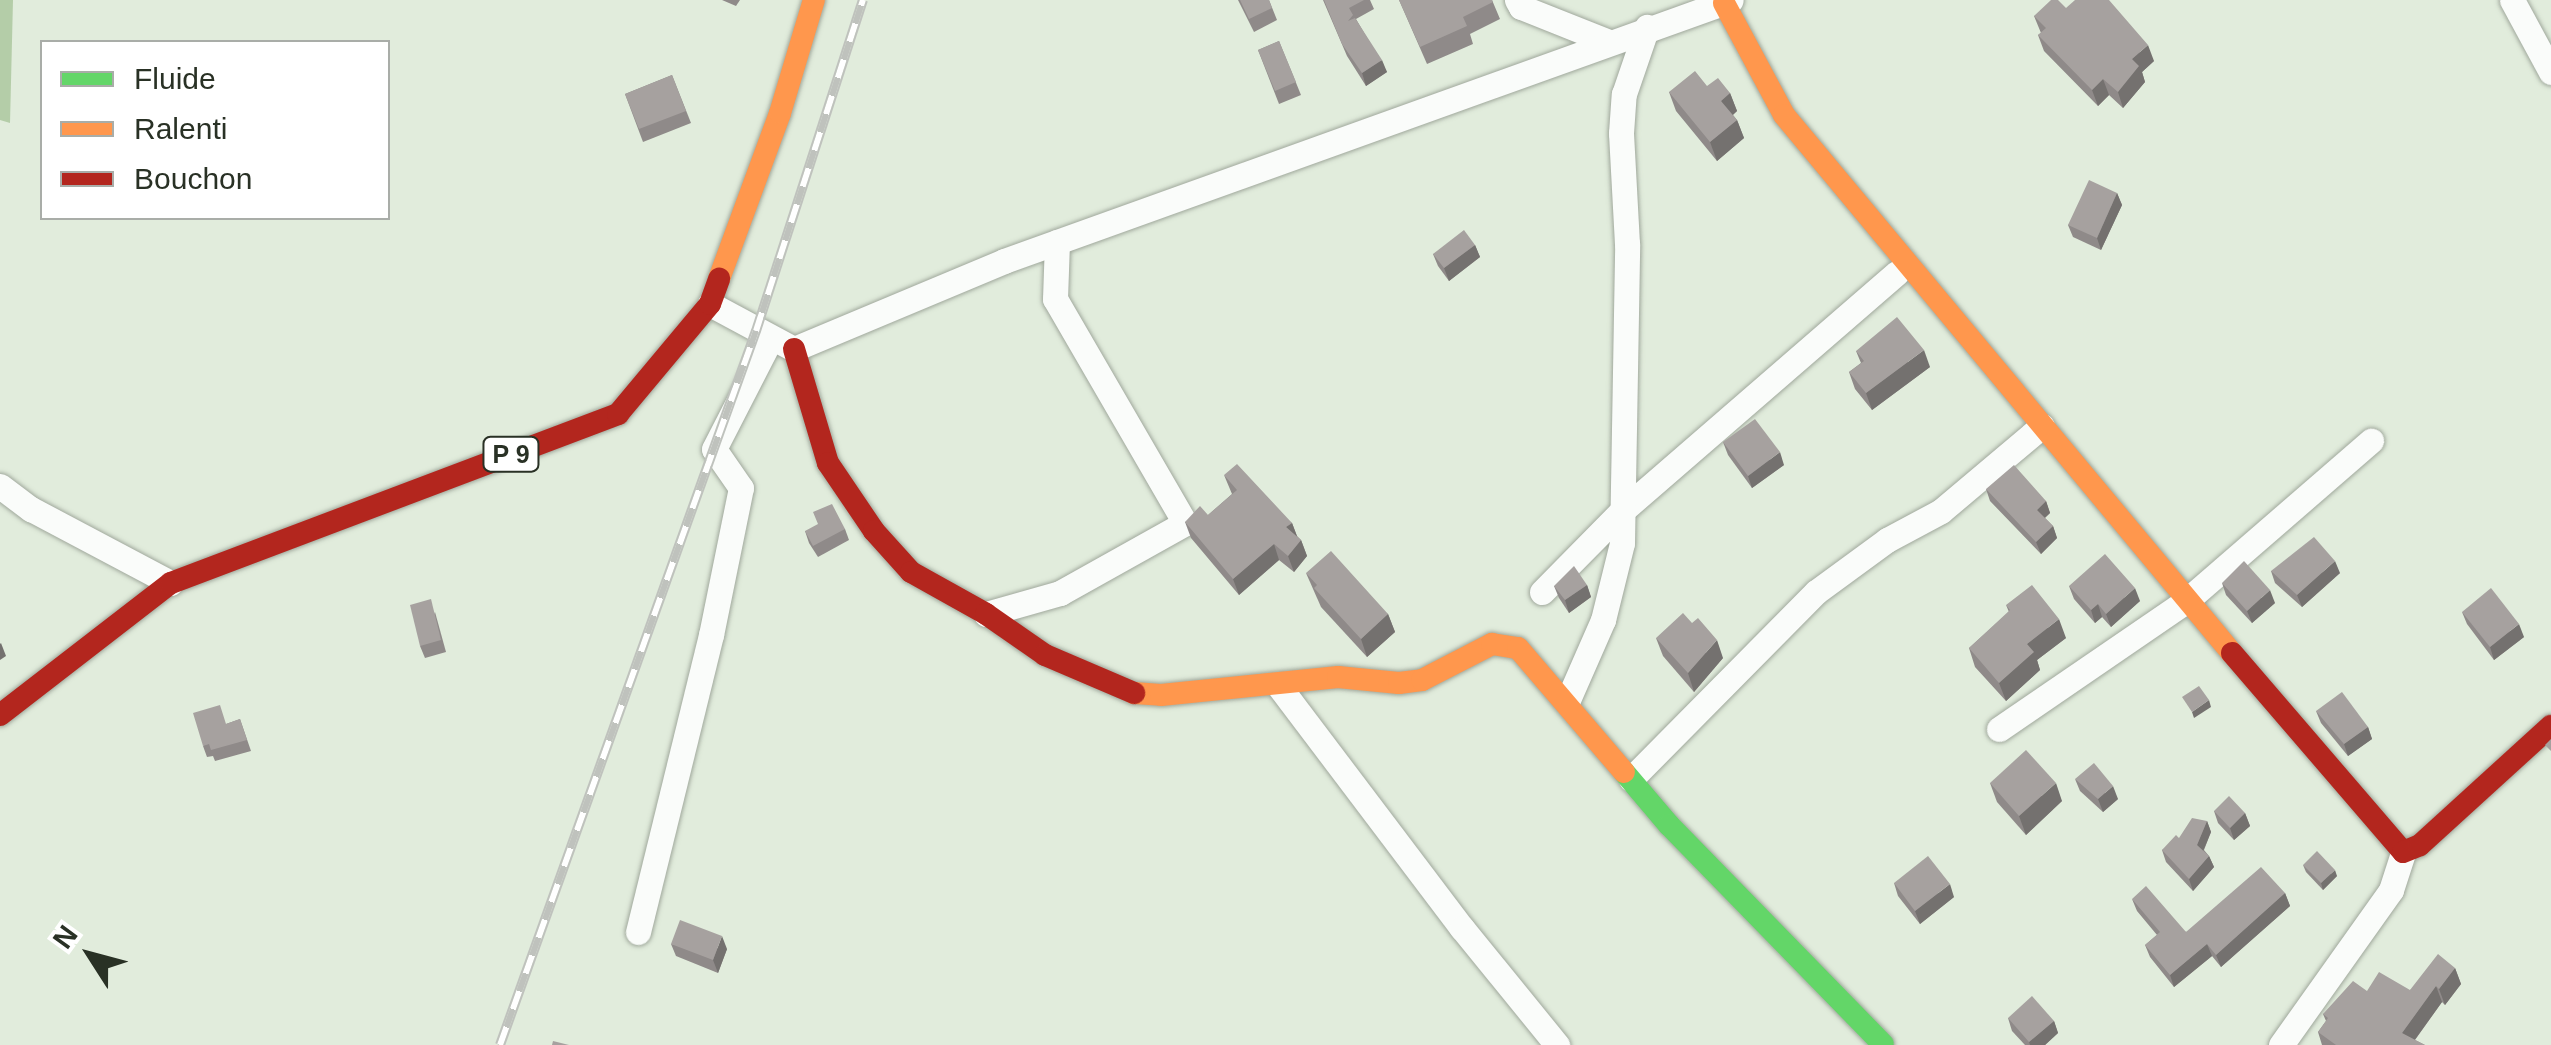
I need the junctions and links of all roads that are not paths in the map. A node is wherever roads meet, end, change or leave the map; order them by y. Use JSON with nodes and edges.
{"nodes":[{"id":1,"x":814,"y":0,"type":"edge"},
{"id":2,"x":1517,"y":0,"type":"edge"},
{"id":3,"x":2512,"y":0,"type":"edge"},
{"id":4,"x":1728,"y":2,"type":"edge"},
{"id":5,"x":1648,"y":27,"type":"junction"},
{"id":6,"x":1609,"y":42,"type":"junction"},
{"id":7,"x":2551,"y":72,"type":"edge"},
{"id":8,"x":1058,"y":242,"type":"junction"},
{"id":9,"x":1897,"y":273,"type":"dead end"},
{"id":10,"x":710,"y":304,"type":"junction"},
{"id":11,"x":782,"y":343,"type":"junction"},
{"id":12,"x":2042,"y":426,"type":"junction"},
{"id":13,"x":2371,"y":442,"type":"dead end"},
{"id":14,"x":0,"y":486,"type":"edge"},
{"id":15,"x":1623,"y":510,"type":"junction"},
{"id":16,"x":171,"y":583,"type":"junction"},
{"id":17,"x":1542,"y":592,"type":"dead end"},
{"id":18,"x":2186,"y":601,"type":"junction"},
{"id":19,"x":986,"y":614,"type":"junction"},
{"id":20,"x":1278,"y":684,"type":"junction"},
{"id":21,"x":1566,"y":702,"type":"junction"},
{"id":22,"x":0,"y":715,"type":"edge"},
{"id":23,"x":2551,"y":726,"type":"edge"},
{"id":24,"x":1999,"y":729,"type":"dead end"},
{"id":25,"x":1631,"y":779,"type":"junction"},
{"id":26,"x":2403,"y":852,"type":"junction"},
{"id":27,"x":638,"y":932,"type":"dead end"},
{"id":28,"x":1883,"y":1044,"type":"edge"},
{"id":29,"x":1557,"y":1045,"type":"edge"},
{"id":30,"x":2282,"y":1045,"type":"edge"}],
"edges":[{"from":1,"to":10,"type":"street","number":"P 9"},
{"from":2,"to":6,"type":"street"},
{"from":3,"to":7,"type":"street"},
{"from":4,"to":5,"type":"street"},
{"from":4,"to":12,"type":"street"},
{"from":5,"to":6,"type":"street"},
{"from":5,"to":15,"type":"street"},
{"from":6,"to":8,"type":"street"},
{"from":8,"to":11,"type":"street"},
{"from":8,"to":19,"type":"street"},
{"from":9,"to":15,"type":"street"},
{"from":10,"to":11,"type":"street"},
{"from":10,"to":16,"type":"street","number":"P 9"},
{"from":11,"to":19,"type":"street"},
{"from":11,"to":27,"type":"street"},
{"from":12,"to":18,"type":"street"},
{"from":12,"to":25,"type":"street"},
{"from":13,"to":18,"type":"street"},
{"from":14,"to":16,"type":"street"},
{"from":15,"to":17,"type":"street"},
{"from":15,"to":21,"type":"street"},
{"from":16,"to":22,"type":"street","number":"P 9"},
{"from":18,"to":24,"type":"street"},
{"from":18,"to":26,"type":"street"},
{"from":19,"to":20,"type":"street"},
{"from":20,"to":21,"type":"street"},
{"from":20,"to":29,"type":"street"},
{"from":21,"to":25,"type":"street"},
{"from":23,"to":26,"type":"street"},
{"from":25,"to":28,"type":"street"},
{"from":26,"to":30,"type":"street"}]}
